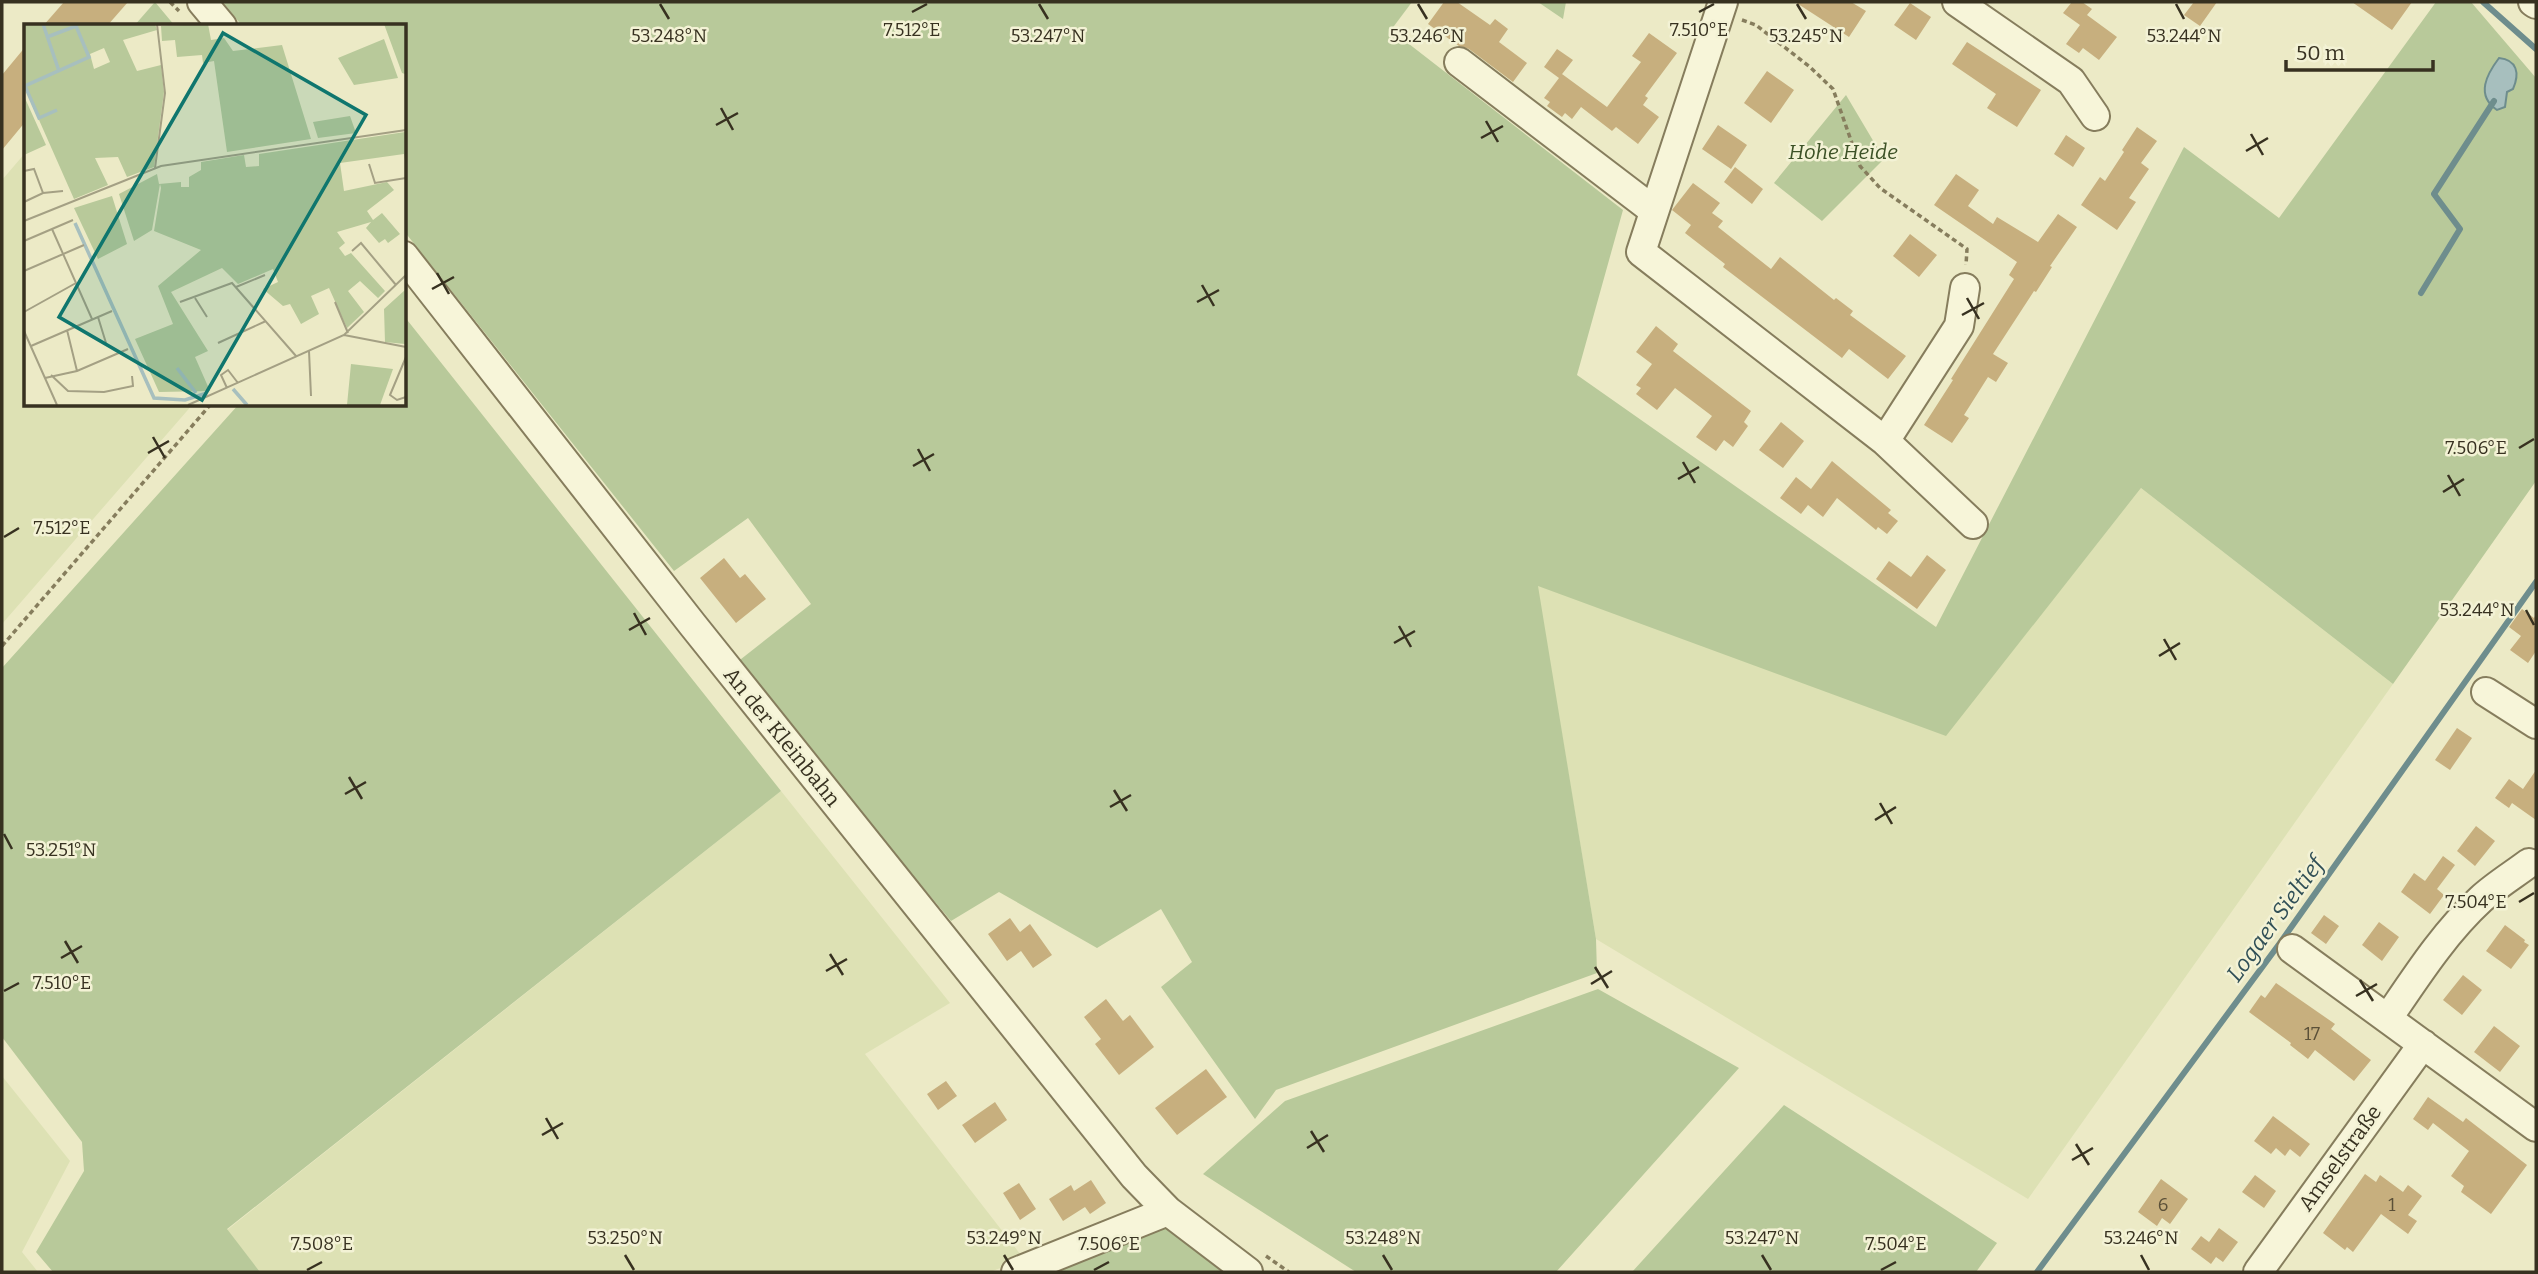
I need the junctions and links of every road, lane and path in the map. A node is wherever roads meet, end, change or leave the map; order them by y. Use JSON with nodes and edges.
{"nodes":[{"id":1,"x":202,"y":2,"type":"edge"},
{"id":2,"x":1958,"y":2,"type":"edge"},
{"id":3,"x":1720,"y":9,"type":"edge"},
{"id":4,"x":220,"y":24,"type":"edge"},
{"id":5,"x":1459,"y":62,"type":"dead end"},
{"id":6,"x":2095,"y":116,"type":"dead end"},
{"id":7,"x":1653,"y":210,"type":"junction"},
{"id":8,"x":406,"y":259,"type":"edge"},
{"id":9,"x":1965,"y":288,"type":"joint"},
{"id":10,"x":209,"y":406,"type":"edge"},
{"id":11,"x":1885,"y":441,"type":"junction"},
{"id":12,"x":1973,"y":524,"type":"dead end"},
{"id":13,"x":2,"y":646,"type":"edge"},
{"id":14,"x":2487,"y":692,"type":"dead end"},
{"id":15,"x":2536,"y":724,"type":"edge"},
{"id":16,"x":2529,"y":863,"type":"dead end"},
{"id":17,"x":2292,"y":949,"type":"dead end"},
{"id":18,"x":2388,"y":1018,"type":"junction"},
{"id":19,"x":2423,"y":1044,"type":"junction"},
{"id":20,"x":2536,"y":1127,"type":"edge"},
{"id":21,"x":1168,"y":1211,"type":"junction"},
{"id":22,"x":1016,"y":1272,"type":"edge"},
{"id":23,"x":1248,"y":1272,"type":"edge"},
{"id":24,"x":2258,"y":1272,"type":"edge"}],
"edges":[{"from":1,"to":4,"type":"street"},
{"from":2,"to":6,"type":"street"},
{"from":3,"to":7,"type":"street"},
{"from":3,"to":9,"type":"path"},
{"from":5,"to":7,"type":"street"},
{"from":7,"to":11,"type":"street"},
{"from":8,"to":21,"type":"street","name":"An der Kleinbahn"},
{"from":9,"to":11,"type":"street"},
{"from":10,"to":13,"type":"path"},
{"from":11,"to":12,"type":"street"},
{"from":14,"to":15,"type":"street"},
{"from":16,"to":18,"type":"street"},
{"from":17,"to":18,"type":"street"},
{"from":18,"to":19,"type":"street"},
{"from":19,"to":20,"type":"street"},
{"from":19,"to":24,"type":"street","name":"Amselstraße"},
{"from":21,"to":22,"type":"street"},
{"from":21,"to":23,"type":"street","name":"An der Kleinbahn"}]}
